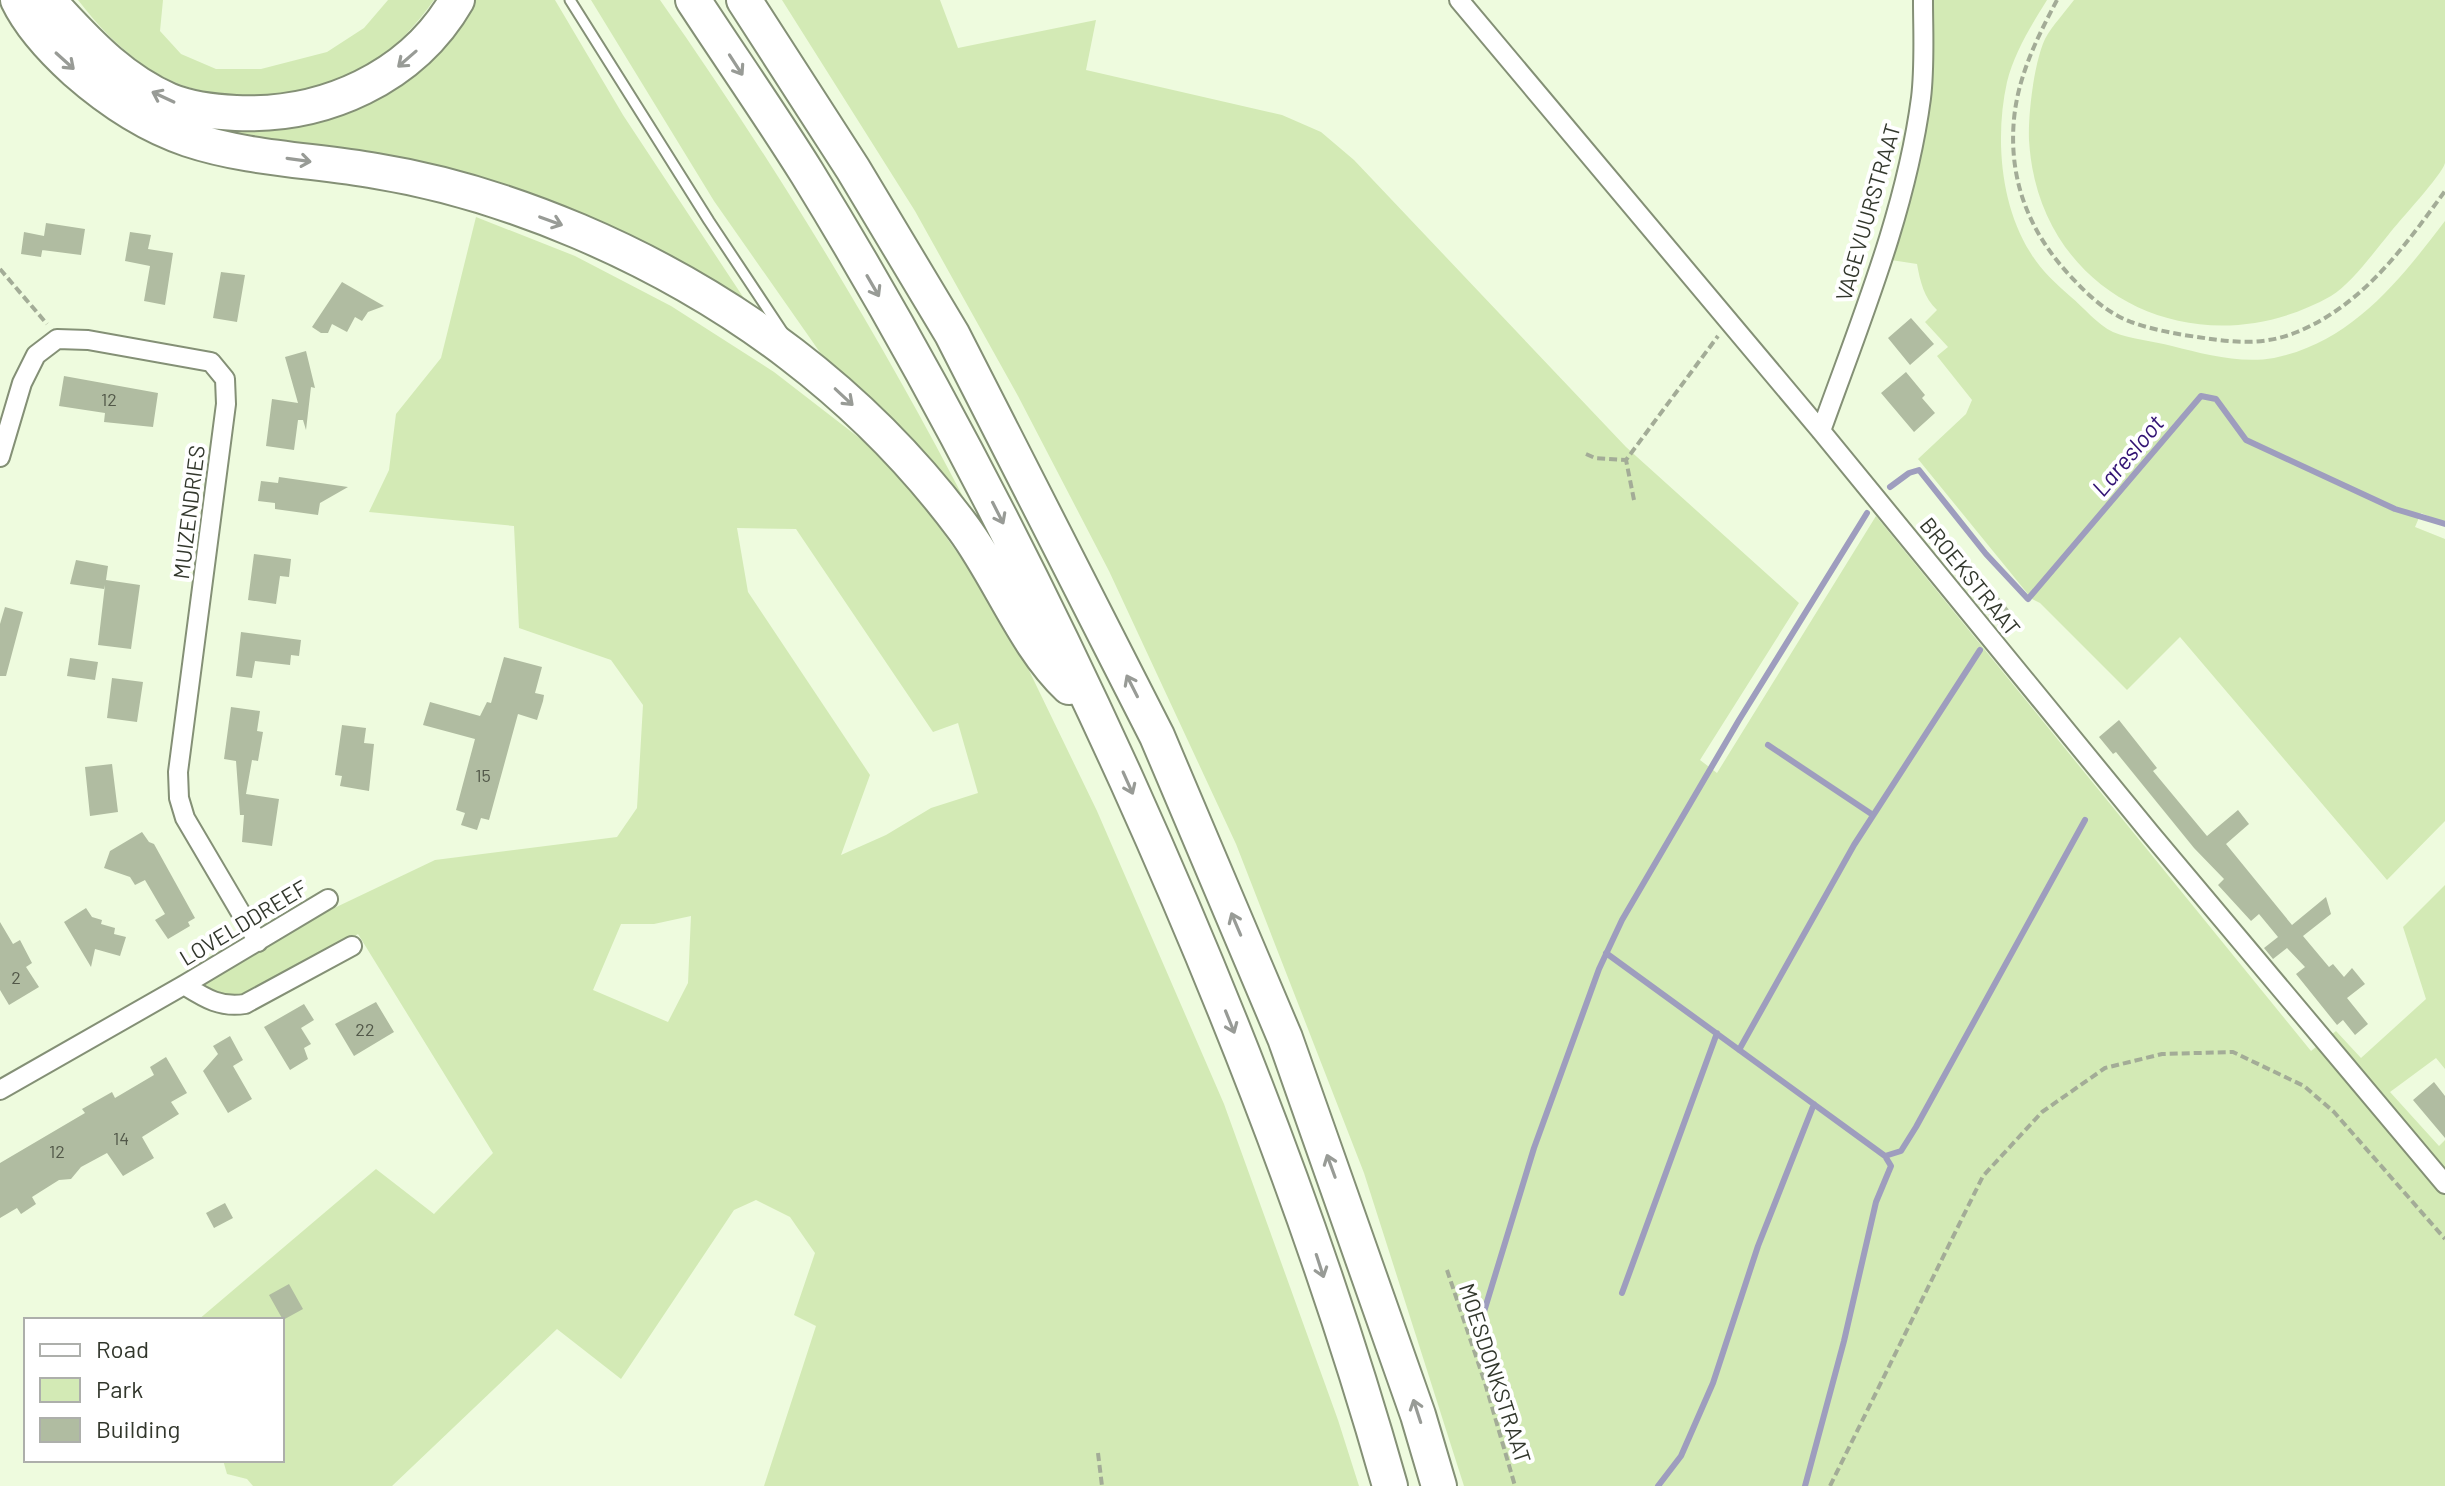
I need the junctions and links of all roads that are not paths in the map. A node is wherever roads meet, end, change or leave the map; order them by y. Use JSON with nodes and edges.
{"nodes":[{"id":1,"x":18,"y":0,"type":"edge"},
{"id":2,"x":51,"y":0,"type":"edge"},
{"id":3,"x":457,"y":0,"type":"edge"},
{"id":4,"x":570,"y":0,"type":"edge"},
{"id":5,"x":693,"y":0,"type":"edge"},
{"id":6,"x":744,"y":0,"type":"edge"},
{"id":7,"x":1459,"y":0,"type":"edge"},
{"id":8,"x":1923,"y":0,"type":"edge"},
{"id":9,"x":796,"y":355,"type":"junction"},
{"id":10,"x":1821,"y":431,"type":"junction"},
{"id":11,"x":0,"y":457,"type":"edge"},
{"id":12,"x":1096,"y":712,"type":"junction"},
{"id":13,"x":328,"y":899,"type":"dead end"},
{"id":14,"x":258,"y":942,"type":"junction"},
{"id":15,"x":352,"y":946,"type":"dead end"},
{"id":16,"x":184,"y":985,"type":"junction"},
{"id":17,"x":1,"y":1086,"type":"edge"},
{"id":18,"x":2445,"y":1184,"type":"edge"},
{"id":19,"x":1390,"y":1486,"type":"edge"},
{"id":20,"x":1439,"y":1486,"type":"edge"}],
"edges":[{"from":1,"to":9,"type":"highway","one_way":true},
{"from":3,"to":2,"type":"highway","one_way":true},
{"from":4,"to":9,"type":"lane"},
{"from":5,"to":12,"type":"highway","one_way":true},
{"from":20,"to":6,"type":"highway","one_way":true},
{"from":7,"to":10,"type":"street","name":"BROEKSTRAAT"},
{"from":8,"to":10,"type":"street","name":"VAGEVUURSTRAAT"},
{"from":9,"to":12,"type":"highway","one_way":true},
{"from":10,"to":18,"type":"street","name":"BROEKSTRAAT"},
{"from":11,"to":14,"type":"street","name":"MUIZENDRIES"},
{"from":12,"to":19,"type":"highway","one_way":true},
{"from":13,"to":14,"type":"street","name":"LOVELDDREEF"},
{"from":14,"to":16,"type":"street","name":"LOVELDDREEF"},
{"from":15,"to":16,"type":"street","name":"LOVELDDREEF"},
{"from":16,"to":17,"type":"street","name":"LOVELDDREEF"}]}
